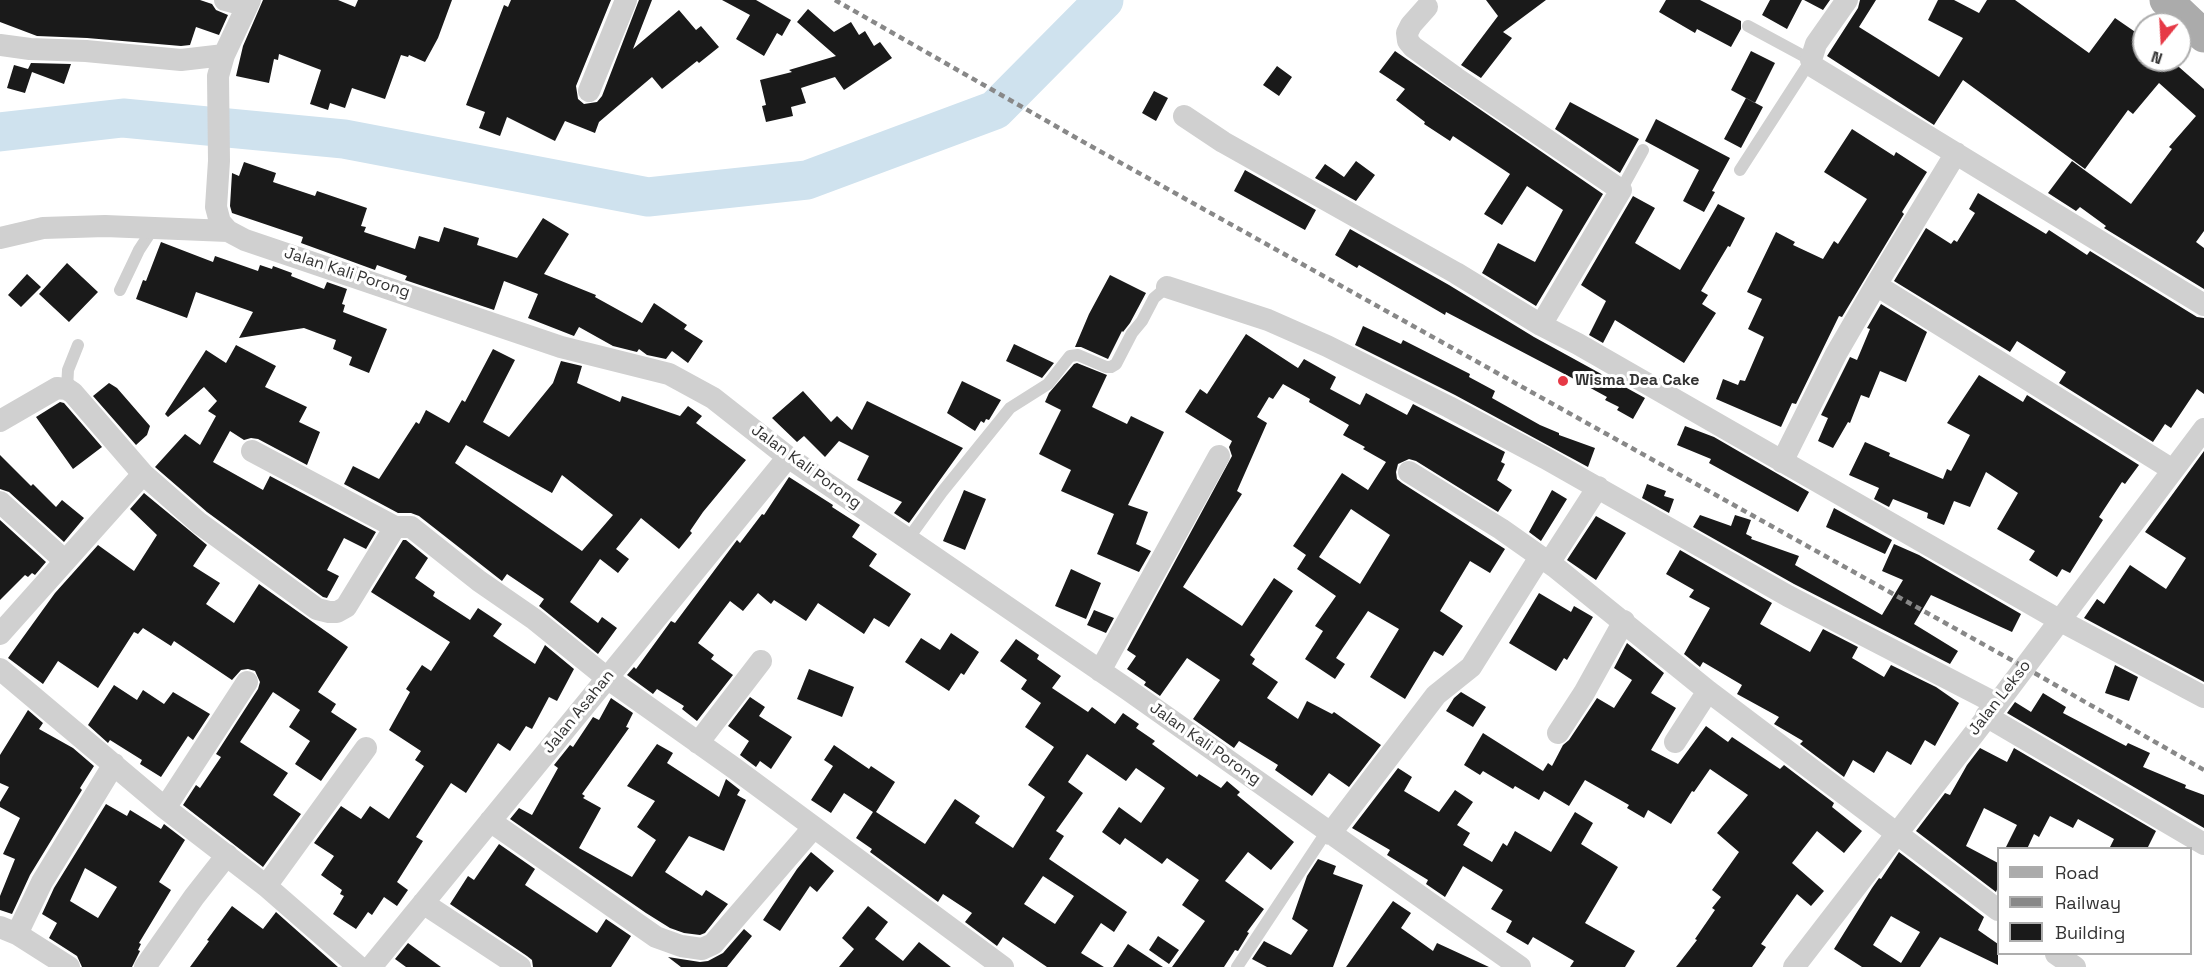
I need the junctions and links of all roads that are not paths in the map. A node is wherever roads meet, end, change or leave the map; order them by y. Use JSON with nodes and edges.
{"nodes":[{"id":1,"x":225,"y":0,"type":"edge"},
{"id":2,"x":626,"y":0,"type":"edge"},
{"id":3,"x":1847,"y":0,"type":"edge"},
{"id":4,"x":2166,"y":0,"type":"edge"},
{"id":5,"x":249,"y":3,"type":"edge"},
{"id":6,"x":1427,"y":7,"type":"dead end"},
{"id":7,"x":1748,"y":26,"type":"dead end"},
{"id":8,"x":2204,"y":36,"type":"edge"},
{"id":9,"x":0,"y":45,"type":"edge"},
{"id":10,"x":1811,"y":60,"type":"junction"},
{"id":11,"x":221,"y":65,"type":"junction"},
{"id":12,"x":589,"y":91,"type":"dead end"},
{"id":13,"x":1184,"y":116,"type":"dead end"},
{"id":14,"x":1643,"y":150,"type":"dead end"},
{"id":15,"x":1956,"y":153,"type":"junction"},
{"id":16,"x":1740,"y":170,"type":"dead end"},
{"id":17,"x":1621,"y":190,"type":"junction"},
{"id":18,"x":154,"y":227,"type":"junction"},
{"id":19,"x":228,"y":231,"type":"junction"},
{"id":20,"x":0,"y":238,"type":"edge"},
{"id":21,"x":1876,"y":285,"type":"junction"},
{"id":22,"x":1167,"y":287,"type":"joint"},
{"id":23,"x":120,"y":290,"type":"dead end"},
{"id":24,"x":2204,"y":305,"type":"edge"},
{"id":25,"x":1541,"y":325,"type":"junction"},
{"id":26,"x":78,"y":345,"type":"dead end"},
{"id":27,"x":73,"y":394,"type":"junction"},
{"id":28,"x":0,"y":421,"type":"edge"},
{"id":29,"x":2204,"y":429,"type":"edge"},
{"id":30,"x":252,"y":451,"type":"dead end"},
{"id":31,"x":1218,"y":456,"type":"dead end"},
{"id":32,"x":788,"y":457,"type":"junction"},
{"id":33,"x":2195,"y":458,"type":"edge"},
{"id":34,"x":1782,"y":462,"type":"junction"},
{"id":35,"x":2173,"y":470,"type":"junction"},
{"id":36,"x":1409,"y":472,"type":"dead end"},
{"id":37,"x":143,"y":474,"type":"junction"},
{"id":38,"x":1598,"y":487,"type":"junction"},
{"id":39,"x":0,"y":502,"type":"edge"},
{"id":40,"x":395,"y":527,"type":"junction"},
{"id":41,"x":908,"y":539,"type":"junction"},
{"id":42,"x":1544,"y":560,"type":"junction"},
{"id":43,"x":65,"y":561,"type":"junction"},
{"id":44,"x":2059,"y":620,"type":"junction"},
{"id":45,"x":1624,"y":621,"type":"junction"},
{"id":46,"x":0,"y":634,"type":"edge"},
{"id":47,"x":760,"y":662,"type":"dead end"},
{"id":48,"x":1100,"y":671,"type":"junction"},
{"id":49,"x":607,"y":678,"type":"junction"},
{"id":50,"x":4,"y":681,"type":"edge"},
{"id":51,"x":247,"y":682,"type":"dead end"},
{"id":52,"x":1708,"y":691,"type":"junction"},
{"id":53,"x":2204,"y":697,"type":"edge"},
{"id":54,"x":1991,"y":710,"type":"junction"},
{"id":55,"x":1558,"y":733,"type":"dead end"},
{"id":56,"x":1676,"y":742,"type":"dead end"},
{"id":57,"x":699,"y":743,"type":"junction"},
{"id":58,"x":366,"y":748,"type":"dead end"},
{"id":59,"x":114,"y":764,"type":"junction"},
{"id":60,"x":165,"y":808,"type":"junction"},
{"id":61,"x":490,"y":821,"type":"junction"},
{"id":62,"x":814,"y":826,"type":"junction"},
{"id":63,"x":1328,"y":833,"type":"junction"},
{"id":64,"x":1896,"y":834,"type":"junction"},
{"id":65,"x":2204,"y":844,"type":"edge"},
{"id":66,"x":227,"y":855,"type":"junction"},
{"id":67,"x":267,"y":886,"type":"junction"},
{"id":68,"x":423,"y":903,"type":"junction"},
{"id":69,"x":1997,"y":909,"type":"edge"},
{"id":70,"x":9,"y":931,"type":"edge"},
{"id":71,"x":2057,"y":955,"type":"edge"},
{"id":72,"x":1495,"y":960,"type":"edge"},
{"id":73,"x":69,"y":967,"type":"edge"},
{"id":74,"x":145,"y":967,"type":"edge"},
{"id":75,"x":359,"y":967,"type":"edge"},
{"id":76,"x":371,"y":967,"type":"edge"},
{"id":77,"x":520,"y":967,"type":"edge"},
{"id":78,"x":1003,"y":967,"type":"edge"},
{"id":79,"x":1237,"y":967,"type":"edge"},
{"id":80,"x":1520,"y":967,"type":"edge"},
{"id":81,"x":1794,"y":967,"type":"edge"},
{"id":82,"x":2074,"y":967,"type":"edge"}],
"edges":[{"from":1,"to":5,"type":"street"},
{"from":2,"to":12,"type":"street"},
{"from":3,"to":10,"type":"street"},
{"from":4,"to":8,"type":"main road"},
{"from":5,"to":11,"type":"street"},
{"from":6,"to":17,"type":"street"},
{"from":7,"to":10,"type":"lane"},
{"from":9,"to":11,"type":"street"},
{"from":10,"to":15,"type":"street"},
{"from":10,"to":16,"type":"lane"},
{"from":11,"to":19,"type":"street"},
{"from":13,"to":25,"type":"street"},
{"from":14,"to":17,"type":"lane"},
{"from":15,"to":21,"type":"street"},
{"from":15,"to":24,"type":"street"},
{"from":17,"to":25,"type":"street"},
{"from":18,"to":19,"type":"street"},
{"from":18,"to":20,"type":"street"},
{"from":18,"to":23,"type":"lane"},
{"from":19,"to":32,"type":"street","name":"Jalan Kali Porong"},
{"from":21,"to":34,"type":"street"},
{"from":21,"to":35,"type":"street"},
{"from":22,"to":38,"type":"street"},
{"from":22,"to":41,"type":"lane"},
{"from":25,"to":34,"type":"street"},
{"from":26,"to":27,"type":"lane"},
{"from":27,"to":28,"type":"street"},
{"from":27,"to":37,"type":"street"},
{"from":29,"to":33,"type":"street","name":"Jalan Lekso"},
{"from":30,"to":40,"type":"street"},
{"from":31,"to":48,"type":"street"},
{"from":32,"to":41,"type":"street","name":"Jalan Kali Porong"},
{"from":32,"to":49,"type":"street","name":"Jalan Asahan"},
{"from":33,"to":35,"type":"street","name":"Jalan Lekso"},
{"from":34,"to":44,"type":"street"},
{"from":35,"to":44,"type":"street","name":"Jalan Lekso"},
{"from":36,"to":42,"type":"street"},
{"from":37,"to":40,"type":"street"},
{"from":37,"to":43,"type":"street"},
{"from":38,"to":42,"type":"street"},
{"from":38,"to":54,"type":"street"},
{"from":39,"to":43,"type":"street"},
{"from":40,"to":49,"type":"street"},
{"from":41,"to":48,"type":"street","name":"Jalan Kali Porong"},
{"from":42,"to":45,"type":"street"},
{"from":42,"to":63,"type":"street"},
{"from":43,"to":46,"type":"street"},
{"from":44,"to":53,"type":"street"},
{"from":44,"to":54,"type":"street","name":"Jalan Lekso"},
{"from":45,"to":52,"type":"street"},
{"from":45,"to":55,"type":"street"},
{"from":47,"to":57,"type":"street"},
{"from":48,"to":63,"type":"street","name":"Jalan Kali Porong"},
{"from":49,"to":57,"type":"street"},
{"from":49,"to":61,"type":"street","name":"Jalan Asahan"},
{"from":50,"to":59,"type":"street"},
{"from":51,"to":60,"type":"street"},
{"from":52,"to":56,"type":"street"},
{"from":52,"to":64,"type":"street"},
{"from":54,"to":64,"type":"street","name":"Jalan Lekso"},
{"from":54,"to":65,"type":"street"},
{"from":57,"to":62,"type":"street"},
{"from":58,"to":67,"type":"street"},
{"from":59,"to":60,"type":"street"},
{"from":59,"to":70,"type":"street"},
{"from":60,"to":66,"type":"street"},
{"from":61,"to":62,"type":"street"},
{"from":61,"to":68,"type":"street","name":"Jalan Asahan"},
{"from":62,"to":78,"type":"street"},
{"from":63,"to":72,"type":"street","name":"Jalan Kali Porong"},
{"from":63,"to":79,"type":"lane"},
{"from":64,"to":69,"type":"street"},
{"from":64,"to":81,"type":"street","name":"Jalan Lekso"},
{"from":66,"to":67,"type":"street"},
{"from":66,"to":74,"type":"street"},
{"from":67,"to":75,"type":"street"},
{"from":68,"to":76,"type":"street","name":"Jalan Asahan"},
{"from":68,"to":77,"type":"street"},
{"from":70,"to":73,"type":"street"},
{"from":71,"to":82,"type":"street"},
{"from":72,"to":80,"type":"street","name":"Jalan Kali Porong"}]}
